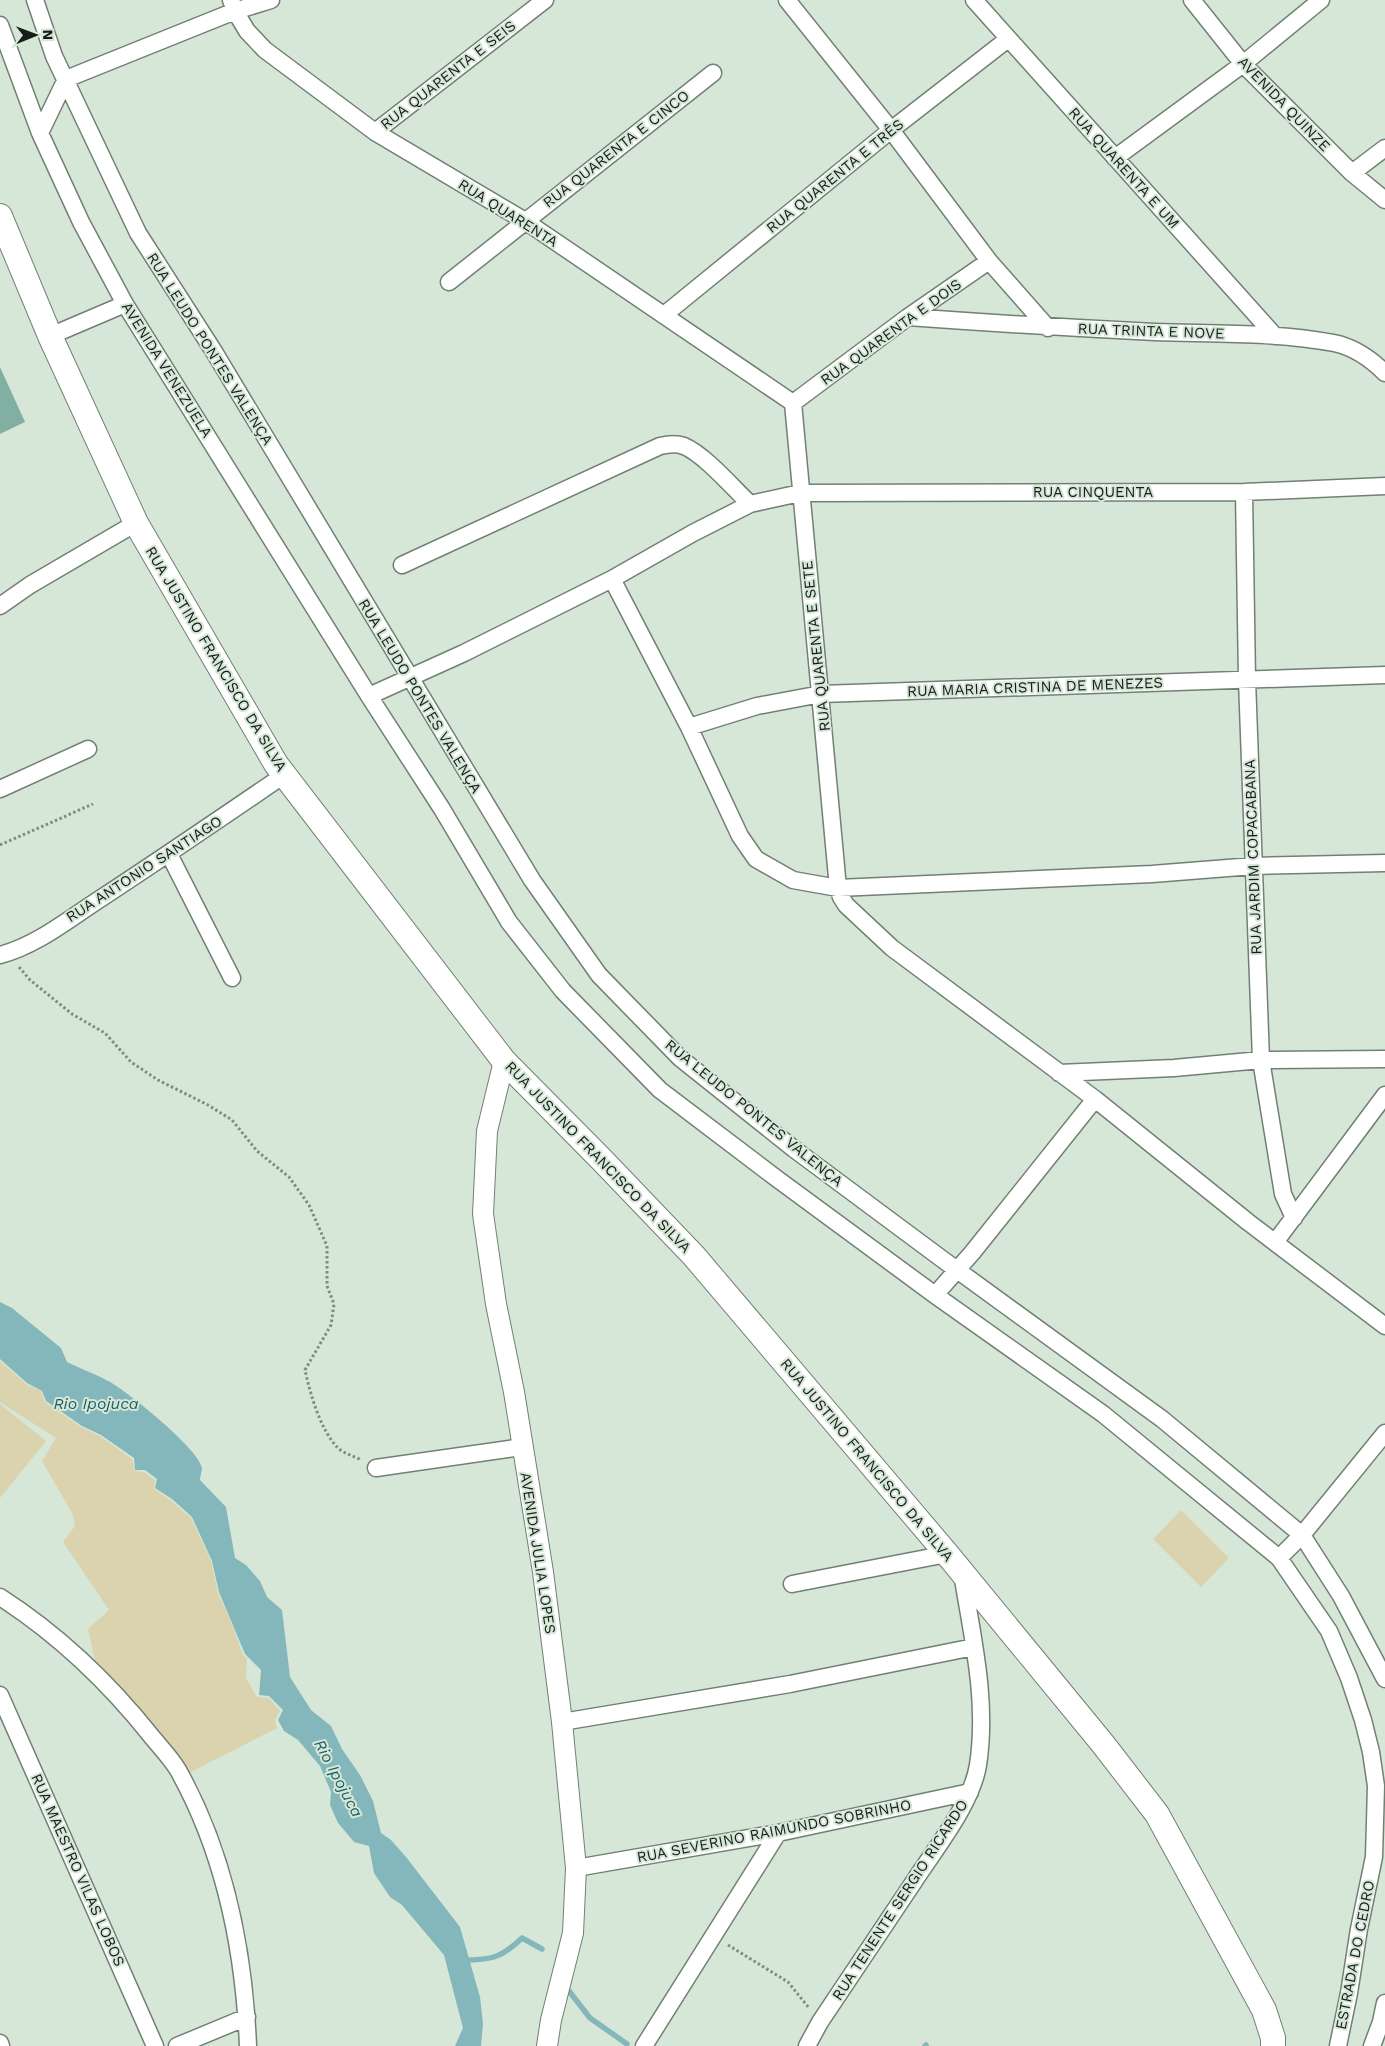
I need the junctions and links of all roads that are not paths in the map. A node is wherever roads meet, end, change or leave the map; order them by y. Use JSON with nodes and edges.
{"nodes":[{"id":1,"x":35,"y":0,"type":"edge"},
{"id":2,"x":271,"y":0,"type":"edge"},
{"id":3,"x":545,"y":0,"type":"edge"},
{"id":4,"x":787,"y":0,"type":"edge"},
{"id":5,"x":974,"y":0,"type":"edge"},
{"id":6,"x":1192,"y":0,"type":"edge"},
{"id":7,"x":1322,"y":0,"type":"edge"},
{"id":8,"x":233,"y":6,"type":"edge"},
{"id":9,"x":0,"y":25,"type":"edge"},
{"id":10,"x":1008,"y":39,"type":"junction"},
{"id":11,"x":1243,"y":64,"type":"junction"},
{"id":12,"x":713,"y":72,"type":"dead end"},
{"id":13,"x":66,"y":79,"type":"junction"},
{"id":14,"x":890,"y":130,"type":"junction"},
{"id":15,"x":375,"y":132,"type":"junction"},
{"id":16,"x":40,"y":133,"type":"junction"},
{"id":17,"x":1385,"y":148,"type":"edge"},
{"id":18,"x":1115,"y":158,"type":"junction"},
{"id":19,"x":1352,"y":173,"type":"junction"},
{"id":20,"x":1385,"y":200,"type":"edge"},
{"id":21,"x":0,"y":216,"type":"edge"},
{"id":22,"x":525,"y":221,"type":"junction"},
{"id":23,"x":989,"y":261,"type":"junction"},
{"id":24,"x":449,"y":282,"type":"dead end"},
{"id":25,"x":126,"y":304,"type":"junction"},
{"id":26,"x":664,"y":316,"type":"junction"},
{"id":27,"x":908,"y":317,"type":"junction"},
{"id":28,"x":1048,"y":328,"type":"junction"},
{"id":29,"x":50,"y":336,"type":"junction"},
{"id":30,"x":1275,"y":336,"type":"junction"},
{"id":31,"x":1385,"y":373,"type":"edge"},
{"id":32,"x":793,"y":404,"type":"junction"},
{"id":33,"x":1385,"y":486,"type":"edge"},
{"id":34,"x":1244,"y":492,"type":"junction"},
{"id":35,"x":800,"y":493,"type":"junction"},
{"id":36,"x":750,"y":504,"type":"junction"},
{"id":37,"x":136,"y":523,"type":"junction"},
{"id":38,"x":402,"y":565,"type":"dead end"},
{"id":39,"x":612,"y":579,"type":"junction"},
{"id":40,"x":0,"y":606,"type":"edge"},
{"id":41,"x":1385,"y":675,"type":"edge"},
{"id":42,"x":409,"y":677,"type":"junction"},
{"id":43,"x":1247,"y":680,"type":"junction"},
{"id":44,"x":821,"y":694,"type":"junction"},
{"id":45,"x":369,"y":696,"type":"junction"},
{"id":46,"x":689,"y":726,"type":"junction"},
{"id":47,"x":88,"y":749,"type":"dead end"},
{"id":48,"x":284,"y":775,"type":"junction"},
{"id":49,"x":0,"y":789,"type":"edge"},
{"id":50,"x":169,"y":854,"type":"junction"},
{"id":51,"x":1385,"y":863,"type":"edge"},
{"id":52,"x":1253,"y":866,"type":"junction"},
{"id":53,"x":838,"y":888,"type":"junction"},
{"id":54,"x":4,"y":954,"type":"edge"},
{"id":55,"x":232,"y":978,"type":"dead end"},
{"id":56,"x":1385,"y":1058,"type":"edge"},
{"id":57,"x":1261,"y":1060,"type":"junction"},
{"id":58,"x":504,"y":1061,"type":"junction"},
{"id":59,"x":1060,"y":1073,"type":"junction"},
{"id":60,"x":1385,"y":1095,"type":"edge"},
{"id":61,"x":1095,"y":1099,"type":"junction"},
{"id":62,"x":1294,"y":1218,"type":"junction"},
{"id":63,"x":1276,"y":1242,"type":"junction"},
{"id":64,"x":957,"y":1270,"type":"junction"},
{"id":65,"x":935,"y":1295,"type":"junction"},
{"id":66,"x":1385,"y":1326,"type":"edge"},
{"id":67,"x":1385,"y":1433,"type":"edge"},
{"id":68,"x":522,"y":1447,"type":"junction"},
{"id":69,"x":376,"y":1468,"type":"road end"},
{"id":70,"x":1302,"y":1534,"type":"junction"},
{"id":71,"x":1279,"y":1558,"type":"junction"},
{"id":72,"x":954,"y":1562,"type":"junction"},
{"id":73,"x":792,"y":1584,"type":"dead end"},
{"id":74,"x":0,"y":1597,"type":"edge"},
{"id":75,"x":974,"y":1648,"type":"junction"},
{"id":76,"x":1385,"y":1680,"type":"edge"},
{"id":77,"x":0,"y":1695,"type":"edge"},
{"id":78,"x":562,"y":1722,"type":"junction"},
{"id":79,"x":970,"y":1792,"type":"junction"},
{"id":80,"x":778,"y":1833,"type":"junction"},
{"id":81,"x":576,"y":1868,"type":"junction"},
{"id":82,"x":1385,"y":2003,"type":"edge"},
{"id":83,"x":247,"y":2017,"type":"junction"},
{"id":84,"x":155,"y":2046,"type":"edge"},
{"id":85,"x":177,"y":2046,"type":"edge"},
{"id":86,"x":248,"y":2046,"type":"edge"},
{"id":87,"x":547,"y":2046,"type":"edge"},
{"id":88,"x":644,"y":2046,"type":"edge"},
{"id":89,"x":807,"y":2046,"type":"edge"},
{"id":90,"x":1274,"y":2046,"type":"edge"},
{"id":91,"x":1338,"y":2046,"type":"edge"},
{"id":92,"x":1372,"y":2046,"type":"edge"}],
"edges":[{"from":1,"to":13,"type":"street","name":"RUA LEUDO PONTES VALENÇA"},
{"from":2,"to":8,"type":"street"},
{"from":3,"to":15,"type":"street","name":"RUA QUARENTA E SEIS"},
{"from":4,"to":14,"type":"street"},
{"from":5,"to":10,"type":"street","name":"RUA QUARENTA E UM"},
{"from":6,"to":11,"type":"street","name":"AVENIDA QUINZE"},
{"from":7,"to":11,"type":"street"},
{"from":8,"to":13,"type":"street"},
{"from":8,"to":15,"type":"street","name":"RUA QUARENTA"},
{"from":9,"to":16,"type":"street","name":"AVENIDA VENEZUELA"},
{"from":10,"to":14,"type":"street","name":"RUA QUARENTA E TRÊS"},
{"from":10,"to":18,"type":"street","name":"RUA QUARENTA E UM"},
{"from":11,"to":18,"type":"street"},
{"from":11,"to":19,"type":"street","name":"AVENIDA QUINZE"},
{"from":12,"to":22,"type":"street","name":"RUA QUARENTA E CINCO"},
{"from":13,"to":16,"type":"street"},
{"from":13,"to":42,"type":"street","name":"RUA LEUDO PONTES VALENÇA"},
{"from":14,"to":23,"type":"street"},
{"from":14,"to":26,"type":"street","name":"RUA QUARENTA E TRÊS"},
{"from":15,"to":22,"type":"street","name":"RUA QUARENTA"},
{"from":16,"to":25,"type":"street","name":"AVENIDA VENEZUELA"},
{"from":17,"to":19,"type":"street"},
{"from":18,"to":30,"type":"street","name":"RUA QUARENTA E UM"},
{"from":19,"to":20,"type":"street","name":"AVENIDA QUINZE"},
{"from":21,"to":29,"type":"main road","name":"RUA JUSTINO FRANCISCO DA SILVA"},
{"from":22,"to":24,"type":"street","name":"RUA QUARENTA E CINCO"},
{"from":22,"to":26,"type":"street","name":"RUA QUARENTA"},
{"from":23,"to":27,"type":"street","name":"RUA QUARENTA E DOIS"},
{"from":23,"to":28,"type":"street"},
{"from":25,"to":29,"type":"street"},
{"from":25,"to":45,"type":"street","name":"AVENIDA VENEZUELA"},
{"from":26,"to":32,"type":"street","name":"RUA QUARENTA"},
{"from":27,"to":28,"type":"street","name":"RUA TRINTA E NOVE"},
{"from":27,"to":32,"type":"street","name":"RUA QUARENTA E DOIS"},
{"from":28,"to":30,"type":"street","name":"RUA TRINTA E NOVE"},
{"from":29,"to":37,"type":"main road","name":"RUA JUSTINO FRANCISCO DA SILVA"},
{"from":30,"to":31,"type":"street","name":"RUA TRINTA E NOVE"},
{"from":32,"to":35,"type":"street","name":"RUA QUARENTA E SETE"},
{"from":33,"to":34,"type":"street","name":"RUA CINQUENTA"},
{"from":34,"to":35,"type":"street","name":"RUA CINQUENTA"},
{"from":34,"to":43,"type":"street","name":"RUA JARDIM COPACABANA"},
{"from":35,"to":36,"type":"street","name":"RUA CINQUENTA"},
{"from":35,"to":44,"type":"street","name":"RUA QUARENTA E SETE"},
{"from":36,"to":38,"type":"street"},
{"from":36,"to":39,"type":"street","name":"RUA CINQUENTA"},
{"from":37,"to":40,"type":"street"},
{"from":37,"to":48,"type":"main road","name":"RUA JUSTINO FRANCISCO DA SILVA"},
{"from":39,"to":42,"type":"street","name":"RUA CINQUENTA"},
{"from":39,"to":46,"type":"street"},
{"from":41,"to":43,"type":"street","name":"RUA MARIA CRISTINA DE MENEZES"},
{"from":42,"to":45,"type":"street","name":"RUA CINQUENTA"},
{"from":42,"to":64,"type":"street","name":"RUA LEUDO PONTES VALENÇA"},
{"from":43,"to":44,"type":"street","name":"RUA MARIA CRISTINA DE MENEZES"},
{"from":43,"to":52,"type":"street","name":"RUA JARDIM COPACABANA"},
{"from":44,"to":46,"type":"street","name":"RUA MARIA CRISTINA DE MENEZES"},
{"from":44,"to":53,"type":"street","name":"RUA QUARENTA E SETE"},
{"from":45,"to":65,"type":"street"},
{"from":46,"to":53,"type":"street"},
{"from":47,"to":49,"type":"street"},
{"from":48,"to":50,"type":"street","name":"RUA ANTONIO SANTIAGO"},
{"from":48,"to":58,"type":"main road","name":"RUA JUSTINO FRANCISCO DA SILVA"},
{"from":50,"to":54,"type":"street","name":"RUA ANTONIO SANTIAGO"},
{"from":50,"to":55,"type":"street"},
{"from":51,"to":52,"type":"street"},
{"from":52,"to":53,"type":"street"},
{"from":52,"to":57,"type":"street","name":"RUA JARDIM COPACABANA"},
{"from":53,"to":59,"type":"street"},
{"from":56,"to":57,"type":"street"},
{"from":57,"to":59,"type":"street"},
{"from":57,"to":62,"type":"street","name":"RUA JARDIM COPACABANA"},
{"from":58,"to":68,"type":"street","name":"AVENIDA JULIA LOPES"},
{"from":58,"to":72,"type":"main road","name":"RUA JUSTINO FRANCISCO DA SILVA"},
{"from":59,"to":61,"type":"street"},
{"from":60,"to":62,"type":"street"},
{"from":61,"to":63,"type":"street"},
{"from":61,"to":64,"type":"street"},
{"from":62,"to":63,"type":"street"},
{"from":63,"to":66,"type":"street"},
{"from":64,"to":65,"type":"street"},
{"from":64,"to":70,"type":"street","name":"RUA LEUDO PONTES VALENÇA"},
{"from":65,"to":71,"type":"street"},
{"from":67,"to":70,"type":"street"},
{"from":68,"to":69,"type":"street"},
{"from":68,"to":78,"type":"street","name":"AVENIDA JULIA LOPES"},
{"from":70,"to":71,"type":"street"},
{"from":70,"to":76,"type":"street","name":"RUA LEUDO PONTES VALENÇA"},
{"from":71,"to":91,"type":"street","name":"ESTRADA DO CEDRO"},
{"from":72,"to":73,"type":"street"},
{"from":72,"to":75,"type":"street","name":"RUA TENENTE SERGIO RICARDO"},
{"from":72,"to":90,"type":"main road","name":"RUA JUSTINO FRANCISCO DA SILVA"},
{"from":74,"to":83,"type":"street"},
{"from":75,"to":78,"type":"street"},
{"from":75,"to":79,"type":"street","name":"RUA TENENTE SERGIO RICARDO"},
{"from":77,"to":84,"type":"street","name":"RUA MAESTRO VILAS LOBOS"},
{"from":78,"to":81,"type":"street","name":"AVENIDA JULIA LOPES"},
{"from":79,"to":80,"type":"street","name":"RUA SEVERINO RAIMUNDO SOBRINHO"},
{"from":79,"to":89,"type":"street","name":"RUA TENENTE SERGIO RICARDO"},
{"from":80,"to":81,"type":"street","name":"RUA SEVERINO RAIMUNDO SOBRINHO"},
{"from":80,"to":88,"type":"street"},
{"from":81,"to":87,"type":"street","name":"AVENIDA JULIA LOPES"},
{"from":82,"to":92,"type":"street"},
{"from":83,"to":85,"type":"street"},
{"from":83,"to":86,"type":"street"}]}
